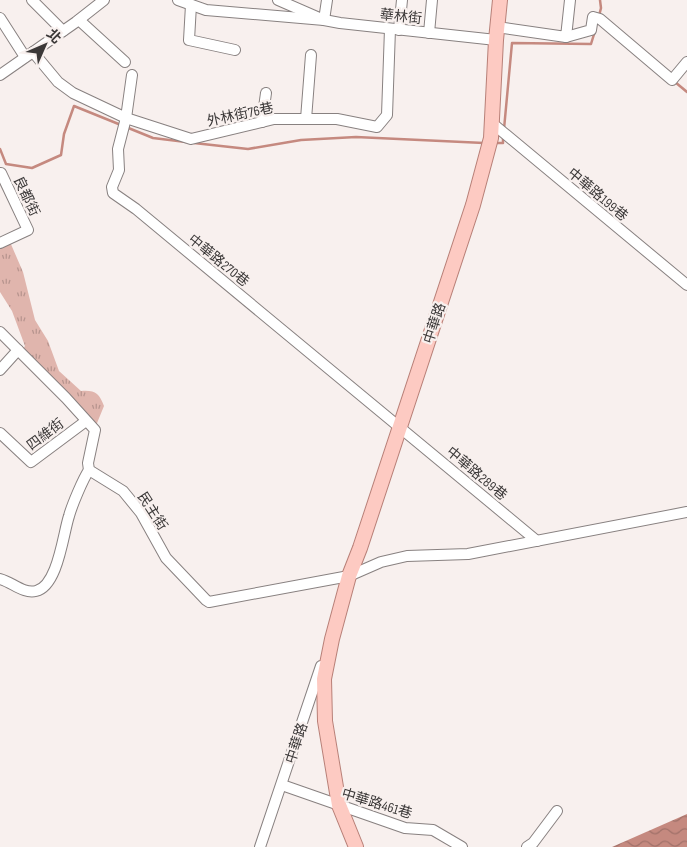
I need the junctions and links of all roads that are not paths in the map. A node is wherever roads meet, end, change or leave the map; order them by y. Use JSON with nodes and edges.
{"nodes":[{"id":1,"x":32,"y":0,"type":"edge"},
{"id":2,"x":104,"y":0,"type":"edge"},
{"id":3,"x":178,"y":0,"type":"edge"},
{"id":4,"x":278,"y":0,"type":"edge"},
{"id":5,"x":327,"y":0,"type":"edge"},
{"id":6,"x":402,"y":0,"type":"edge"},
{"id":7,"x":432,"y":0,"type":"edge"},
{"id":8,"x":500,"y":0,"type":"edge"},
{"id":9,"x":570,"y":0,"type":"edge"},
{"id":10,"x":191,"y":5,"type":"junction"},
{"id":11,"x":0,"y":18,"type":"edge"},
{"id":12,"x":79,"y":20,"type":"junction"},
{"id":13,"x":324,"y":20,"type":"junction"},
{"id":14,"x":394,"y":29,"type":"junction"},
{"id":15,"x":63,"y":32,"type":"junction"},
{"id":16,"x":429,"y":33,"type":"junction"},
{"id":17,"x":497,"y":34,"type":"junction"},
{"id":18,"x":566,"y":37,"type":"junction"},
{"id":19,"x":235,"y":50,"type":"dead end"},
{"id":20,"x":29,"y":55,"type":"junction"},
{"id":21,"x":311,"y":55,"type":"dead end"},
{"id":22,"x":125,"y":62,"type":"dead end"},
{"id":23,"x":687,"y":62,"type":"edge"},
{"id":24,"x":0,"y":75,"type":"edge"},
{"id":25,"x":132,"y":75,"type":"dead end"},
{"id":26,"x":266,"y":93,"type":"dead end"},
{"id":27,"x":126,"y":118,"type":"junction"},
{"id":28,"x":306,"y":119,"type":"junction"},
{"id":29,"x":262,"y":122,"type":"junction"},
{"id":30,"x":492,"y":123,"type":"junction"},
{"id":31,"x":0,"y":174,"type":"edge"},
{"id":32,"x":0,"y":243,"type":"edge"},
{"id":33,"x":687,"y":285,"type":"edge"},
{"id":34,"x":0,"y":332,"type":"edge"},
{"id":35,"x":18,"y":350,"type":"junction"},
{"id":36,"x":0,"y":370,"type":"edge"},
{"id":37,"x":86,"y":421,"type":"junction"},
{"id":38,"x":400,"y":427,"type":"junction"},
{"id":39,"x":0,"y":433,"type":"edge"},
{"id":40,"x":89,"y":470,"type":"junction"},
{"id":41,"x":687,"y":512,"type":"edge"},
{"id":42,"x":537,"y":541,"type":"junction"},
{"id":43,"x":349,"y":576,"type":"junction"},
{"id":44,"x":0,"y":580,"type":"edge"},
{"id":45,"x":332,"y":639,"type":"junction"},
{"id":46,"x":282,"y":785,"type":"junction"},
{"id":47,"x":339,"y":806,"type":"junction"},
{"id":48,"x":557,"y":811,"type":"dead end"},
{"id":49,"x":260,"y":847,"type":"edge"},
{"id":50,"x":356,"y":847,"type":"edge"},
{"id":51,"x":462,"y":847,"type":"edge"},
{"id":52,"x":527,"y":847,"type":"edge"}],
"edges":[{"from":1,"to":15,"type":"street"},
{"from":2,"to":12,"type":"street"},
{"from":3,"to":10,"type":"street"},
{"from":4,"to":13,"type":"street","name":"華林街"},
{"from":5,"to":13,"type":"street"},
{"from":6,"to":14,"type":"street"},
{"from":7,"to":16,"type":"street"},
{"from":8,"to":17,"type":"main road","name":"中華路"},
{"from":9,"to":18,"type":"street"},
{"from":10,"to":13,"type":"street"},
{"from":10,"to":19,"type":"street"},
{"from":11,"to":20,"type":"street","name":"外林街76巷"},
{"from":12,"to":15,"type":"street"},
{"from":12,"to":22,"type":"street"},
{"from":13,"to":14,"type":"street","name":"華林街"},
{"from":14,"to":16,"type":"street","name":"華林街"},
{"from":14,"to":28,"type":"street","name":"外林街76巷"},
{"from":15,"to":20,"type":"street"},
{"from":16,"to":17,"type":"street","name":"華林街"},
{"from":17,"to":18,"type":"street","name":"華林街"},
{"from":17,"to":30,"type":"main road","name":"中華路"},
{"from":18,"to":23,"type":"street"},
{"from":20,"to":24,"type":"street"},
{"from":20,"to":27,"type":"street","name":"外林街76巷"},
{"from":21,"to":28,"type":"street"},
{"from":25,"to":27,"type":"street","name":"中華路270巷"},
{"from":26,"to":29,"type":"street"},
{"from":27,"to":29,"type":"street","name":"外林街76巷"},
{"from":27,"to":38,"type":"street","name":"中華路270巷"},
{"from":28,"to":29,"type":"street","name":"外林街76巷"},
{"from":30,"to":33,"type":"street","name":"中華路199巷"},
{"from":30,"to":38,"type":"main road","name":"中華路"},
{"from":31,"to":32,"type":"street","name":"良都街"},
{"from":34,"to":35,"type":"street"},
{"from":35,"to":36,"type":"street"},
{"from":35,"to":37,"type":"street"},
{"from":37,"to":39,"type":"street","name":"四維街"},
{"from":37,"to":40,"type":"street"},
{"from":38,"to":42,"type":"street","name":"中華路289巷"},
{"from":38,"to":43,"type":"main road","name":"中華路"},
{"from":40,"to":43,"type":"street","name":"民主街"},
{"from":40,"to":44,"type":"street"},
{"from":41,"to":42,"type":"street"},
{"from":42,"to":43,"type":"street"},
{"from":43,"to":45,"type":"main road","name":"中華路"},
{"from":45,"to":46,"type":"street","name":"中華路"},
{"from":45,"to":47,"type":"main road","name":"中華路"},
{"from":46,"to":47,"type":"street","name":"中華路461巷"},
{"from":46,"to":49,"type":"street","name":"中華路"},
{"from":47,"to":50,"type":"main road","name":"中華路"},
{"from":47,"to":51,"type":"street","name":"中華路461巷"},
{"from":48,"to":52,"type":"street"}]}
